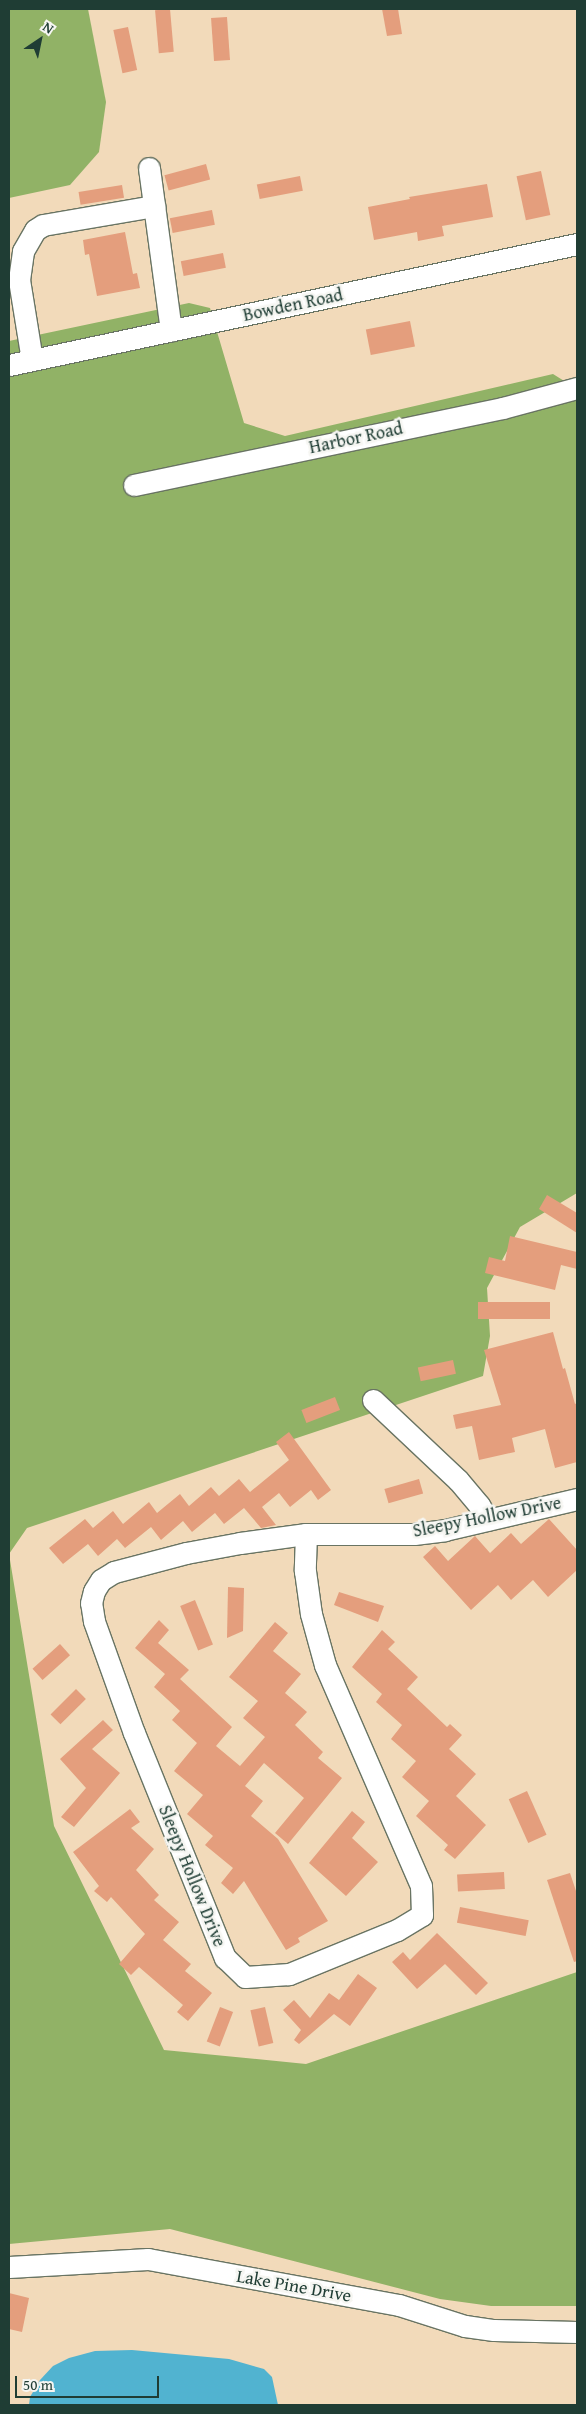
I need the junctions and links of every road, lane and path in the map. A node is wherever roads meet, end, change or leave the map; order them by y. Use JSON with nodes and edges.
{"nodes":[{"id":1,"x":149,"y":168,"type":"dead end"},
{"id":2,"x":154,"y":206,"type":"junction"},
{"id":3,"x":577,"y":244,"type":"edge"},
{"id":4,"x":172,"y":331,"type":"junction"},
{"id":5,"x":32,"y":360,"type":"junction"},
{"id":6,"x":9,"y":364,"type":"edge"},
{"id":7,"x":577,"y":388,"type":"edge"},
{"id":8,"x":134,"y":485,"type":"dead end"},
{"id":9,"x":373,"y":1400,"type":"dead end"},
{"id":10,"x":577,"y":1499,"type":"edge"},
{"id":11,"x":488,"y":1520,"type":"junction"},
{"id":12,"x":306,"y":1534,"type":"junction"},
{"id":13,"x":9,"y":2267,"type":"edge"},
{"id":14,"x":577,"y":2332,"type":"edge"}],
"edges":[{"from":1,"to":2,"type":"street"},
{"from":2,"to":4,"type":"street"},
{"from":2,"to":5,"type":"street"},
{"from":3,"to":4,"type":"street","name":"Bowden Road"},
{"from":4,"to":5,"type":"street","name":"Bowden Road"},
{"from":5,"to":6,"type":"street","name":"Bowden Road"},
{"from":7,"to":8,"type":"street","name":"Harbor Road"},
{"from":9,"to":11,"type":"street"},
{"from":10,"to":11,"type":"street","name":"Sleepy Hollow Drive"},
{"from":11,"to":12,"type":"street","name":"Sleepy Hollow Drive"},
{"from":12,"to":12,"type":"street","name":"Sleepy Hollow Drive"},
{"from":13,"to":14,"type":"street","name":"Lake Pine Drive"}]}
